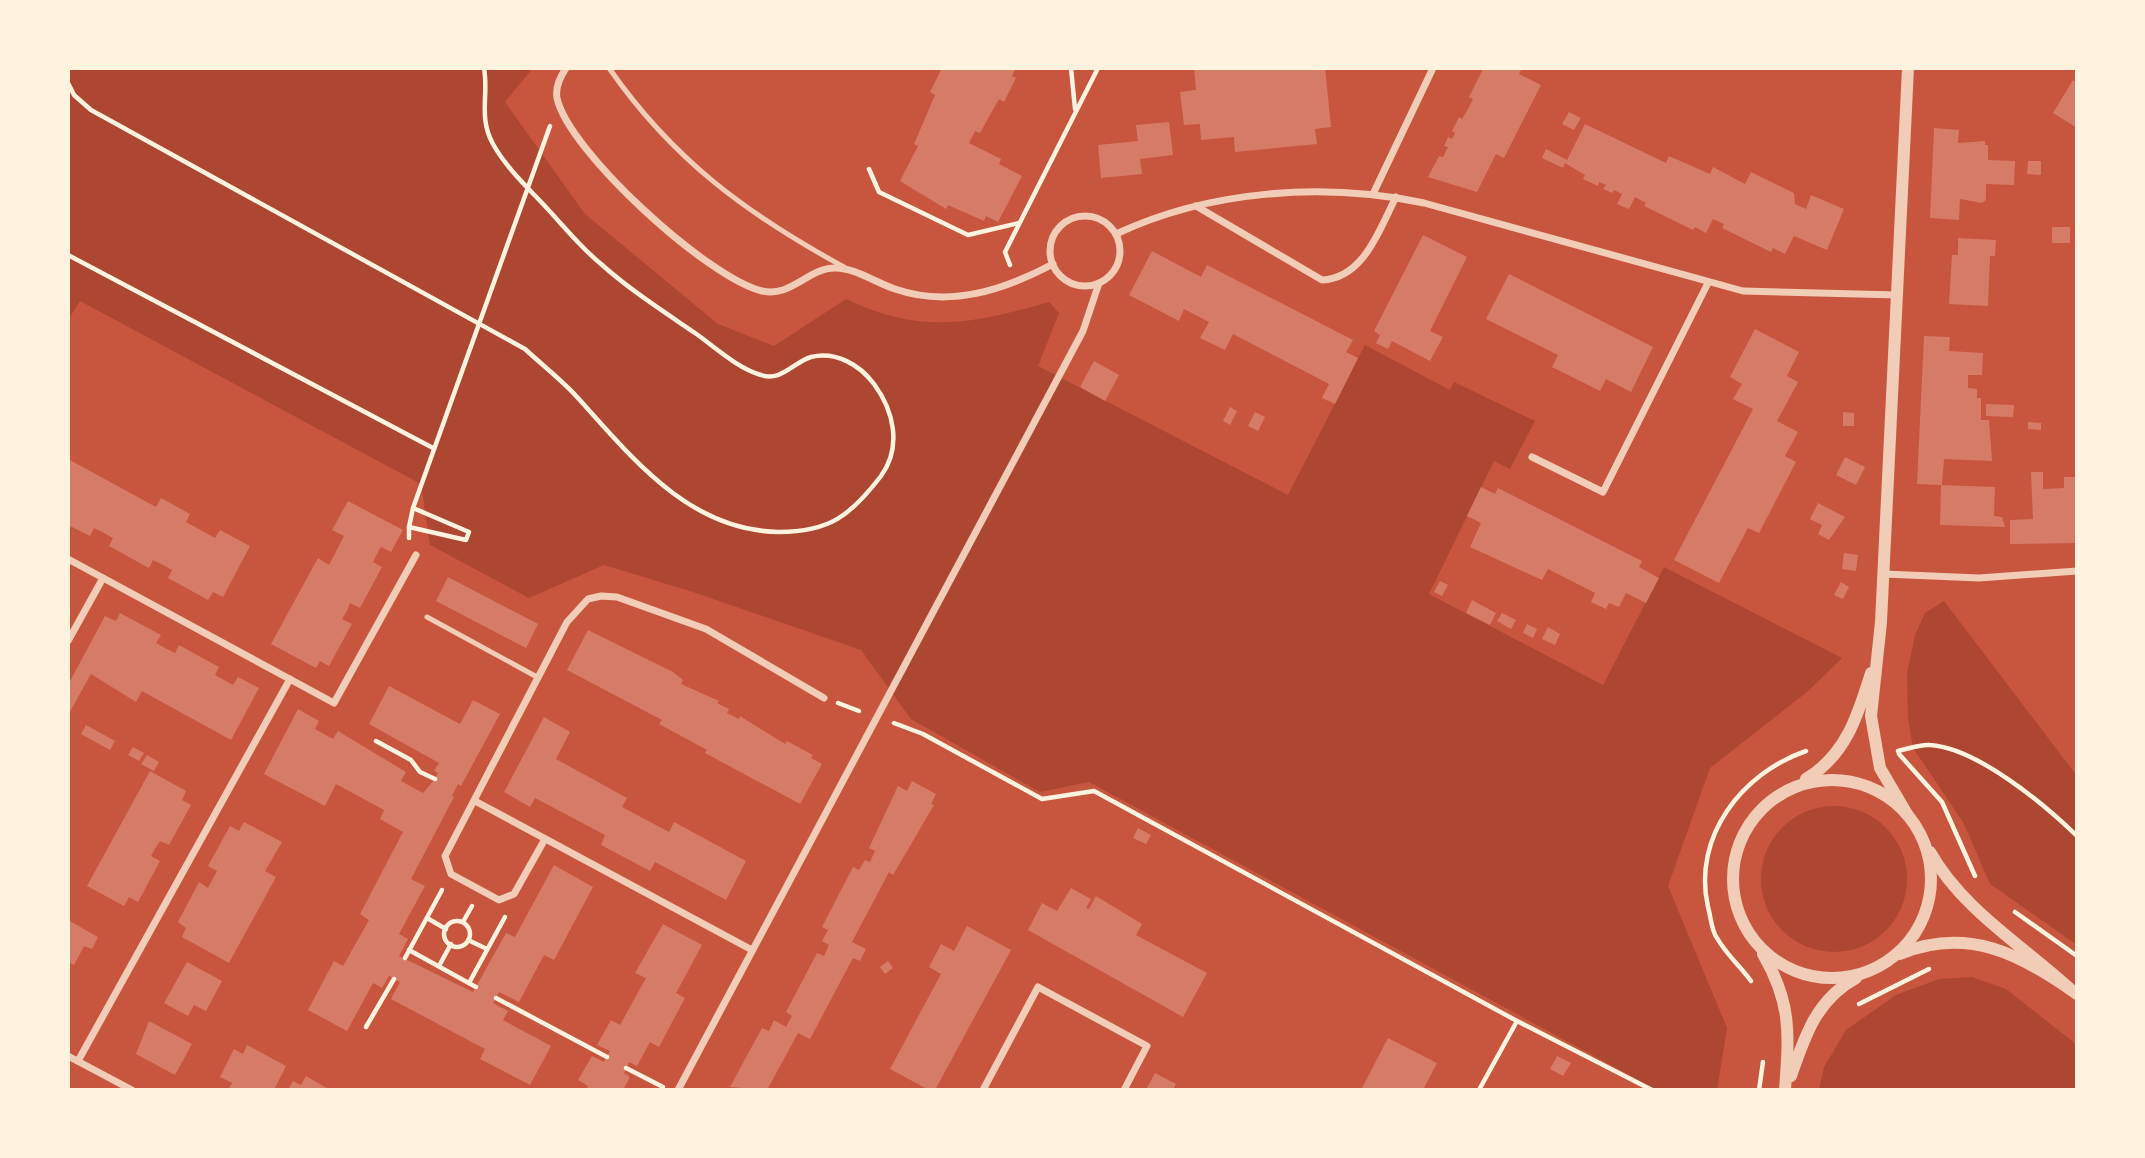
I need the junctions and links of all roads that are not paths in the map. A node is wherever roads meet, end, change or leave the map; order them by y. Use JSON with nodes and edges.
{"nodes":[{"id":1,"x":566,"y":68,"type":"edge"},
{"id":2,"x":609,"y":68,"type":"edge"},
{"id":3,"x":1433,"y":68,"type":"edge"},
{"id":4,"x":1908,"y":68,"type":"edge"},
{"id":5,"x":1373,"y":194,"type":"junction"},
{"id":6,"x":1396,"y":197,"type":"junction"},
{"id":7,"x":1196,"y":206,"type":"junction"},
{"id":8,"x":1116,"y":234,"type":"junction"},
{"id":9,"x":1052,"y":264,"type":"junction"},
{"id":10,"x":850,"y":270,"type":"junction"},
{"id":11,"x":1099,"y":283,"type":"junction"},
{"id":12,"x":1708,"y":283,"type":"junction"},
{"id":13,"x":1899,"y":295,"type":"junction"},
{"id":14,"x":1532,"y":457,"type":"dead end"},
{"id":15,"x":416,"y":555,"type":"road end"},
{"id":16,"x":68,"y":559,"type":"edge"},
{"id":17,"x":2077,"y":571,"type":"edge"},
{"id":18,"x":1884,"y":574,"type":"junction"},
{"id":19,"x":103,"y":578,"type":"junction"},
{"id":20,"x":427,"y":617,"type":"dead end"},
{"id":21,"x":68,"y":641,"type":"edge"},
{"id":22,"x":1878,"y":649,"type":"junction"},
{"id":23,"x":537,"y":677,"type":"junction"},
{"id":24,"x":290,"y":679,"type":"junction"},
{"id":25,"x":824,"y":698,"type":"road end"},
{"id":26,"x":1794,"y":787,"type":"junction"},
{"id":27,"x":475,"y":801,"type":"junction"},
{"id":28,"x":1907,"y":814,"type":"junction"},
{"id":29,"x":1921,"y":836,"type":"junction"},
{"id":30,"x":545,"y":839,"type":"junction"},
{"id":31,"x":1755,"y":941,"type":"junction"},
{"id":32,"x":752,"y":950,"type":"junction"},
{"id":33,"x":1892,"y":957,"type":"junction"},
{"id":34,"x":1869,"y":970,"type":"junction"},
{"id":35,"x":2073,"y":991,"type":"edge"},
{"id":36,"x":68,"y":1056,"type":"edge"},
{"id":37,"x":78,"y":1061,"type":"junction"},
{"id":38,"x":132,"y":1090,"type":"edge"},
{"id":39,"x":678,"y":1090,"type":"edge"},
{"id":40,"x":983,"y":1090,"type":"edge"},
{"id":41,"x":1124,"y":1090,"type":"edge"},
{"id":42,"x":1786,"y":1090,"type":"edge"}],
"edges":[{"from":1,"to":10,"type":"street"},
{"from":2,"to":10,"type":"lane"},
{"from":3,"to":5,"type":"street"},
{"from":4,"to":13,"type":"street"},
{"from":5,"to":6,"type":"street"},
{"from":5,"to":7,"type":"street"},
{"from":6,"to":7,"type":"street"},
{"from":6,"to":12,"type":"street"},
{"from":7,"to":8,"type":"street"},
{"from":8,"to":9,"type":"street"},
{"from":8,"to":11,"type":"street"},
{"from":9,"to":10,"type":"street"},
{"from":9,"to":11,"type":"street"},
{"from":11,"to":32,"type":"street"},
{"from":12,"to":13,"type":"street"},
{"from":12,"to":14,"type":"street"},
{"from":13,"to":18,"type":"street"},
{"from":15,"to":24,"type":"street"},
{"from":16,"to":19,"type":"street"},
{"from":17,"to":18,"type":"street"},
{"from":18,"to":22,"type":"street"},
{"from":19,"to":21,"type":"street"},
{"from":19,"to":24,"type":"street"},
{"from":20,"to":23,"type":"lane"},
{"from":22,"to":26,"type":"street"},
{"from":22,"to":28,"type":"street"},
{"from":23,"to":25,"type":"street"},
{"from":23,"to":27,"type":"street"},
{"from":24,"to":37,"type":"street"},
{"from":26,"to":28,"type":"street"},
{"from":26,"to":31,"type":"street"},
{"from":27,"to":30,"type":"street"},
{"from":27,"to":30,"type":"street"},
{"from":28,"to":29,"type":"street"},
{"from":29,"to":33,"type":"street"},
{"from":29,"to":35,"type":"street"},
{"from":30,"to":32,"type":"street"},
{"from":31,"to":34,"type":"street"},
{"from":31,"to":42,"type":"street"},
{"from":32,"to":39,"type":"street"},
{"from":33,"to":34,"type":"street"},
{"from":33,"to":35,"type":"street"},
{"from":34,"to":42,"type":"street"},
{"from":36,"to":37,"type":"street"},
{"from":37,"to":38,"type":"street"},
{"from":40,"to":41,"type":"street"}]}
